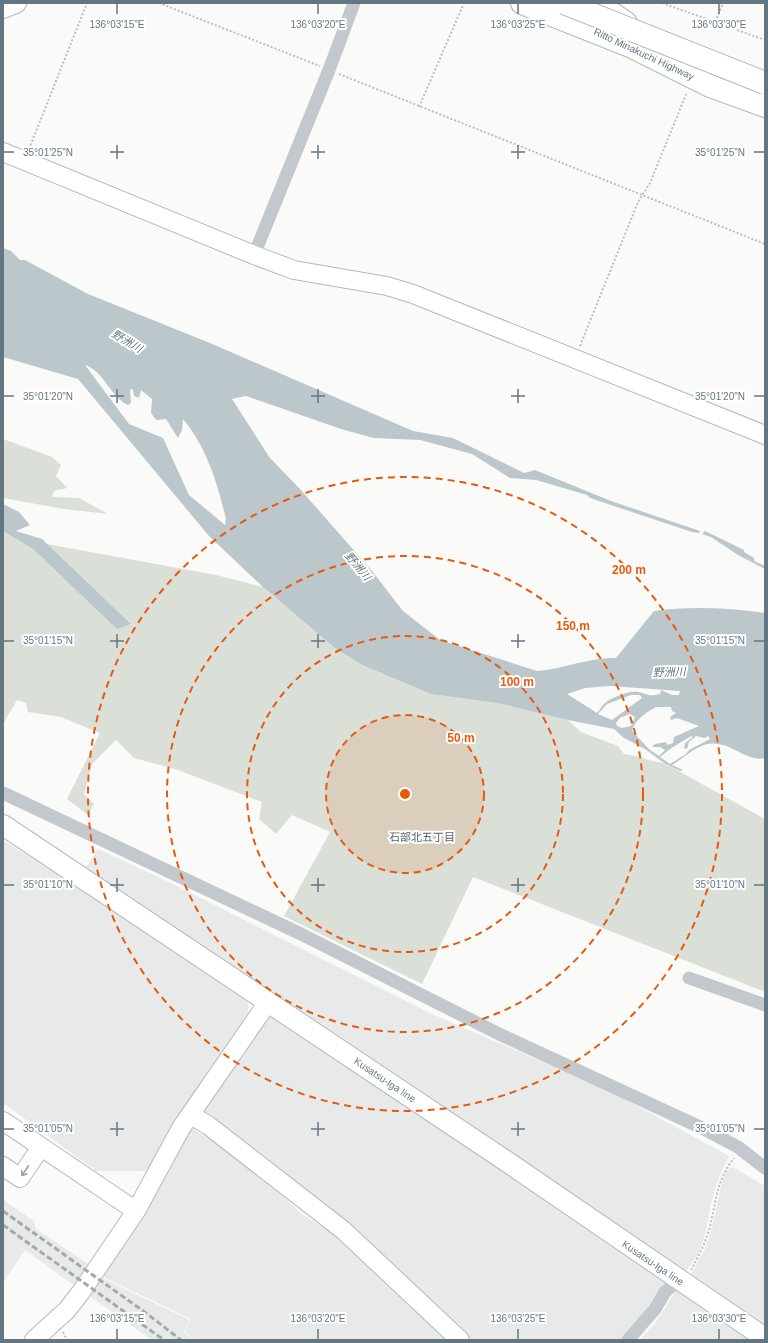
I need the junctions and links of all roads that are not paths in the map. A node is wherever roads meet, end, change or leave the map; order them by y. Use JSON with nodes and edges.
{"nodes":[{"id":1,"x":16,"y":3,"type":"edge"},
{"id":2,"x":354,"y":3,"type":"edge"},
{"id":3,"x":522,"y":3,"type":"edge"},
{"id":4,"x":564,"y":3,"type":"edge"},
{"id":5,"x":597,"y":3,"type":"edge"},
{"id":6,"x":3,"y":8,"type":"edge"},
{"id":7,"x":765,"y":83,"type":"edge"},
{"id":8,"x":744,"y":98,"type":"junction"},
{"id":9,"x":765,"y":106,"type":"edge"},
{"id":10,"x":3,"y":152,"type":"edge"},
{"id":11,"x":254,"y":255,"type":"junction"},
{"id":12,"x":765,"y":435,"type":"edge"},
{"id":13,"x":3,"y":792,"type":"edge"},
{"id":14,"x":3,"y":825,"type":"edge"},
{"id":15,"x":689,"y":978,"type":"dead end"},
{"id":16,"x":268,"y":1002,"type":"junction"},
{"id":17,"x":765,"y":1005,"type":"edge"},
{"id":18,"x":191,"y":1115,"type":"junction"},
{"id":19,"x":3,"y":1120,"type":"edge"},
{"id":20,"x":41,"y":1147,"type":"junction"},
{"id":21,"x":3,"y":1166,"type":"edge"},
{"id":22,"x":765,"y":1168,"type":"edge"},
{"id":23,"x":136,"y":1211,"type":"junction"},
{"id":24,"x":678,"y":1280,"type":"junction"},
{"id":25,"x":765,"y":1338,"type":"edge"},
{"id":26,"x":34,"y":1340,"type":"edge"},
{"id":27,"x":460,"y":1340,"type":"edge"},
{"id":28,"x":628,"y":1340,"type":"edge"}],
"edges":[{"from":1,"to":6,"type":"main road"},
{"from":2,"to":11,"type":"street"},
{"from":3,"to":8,"type":"highway","name":"Ritto Minakuchi Highway"},
{"from":4,"to":7,"type":"highway","name":"Ritto Minakuchi Highway","bridge":true},
{"from":5,"to":8,"type":"highway"},
{"from":8,"to":9,"type":"highway","name":"Ritto Minakuchi Highway"},
{"from":10,"to":11,"type":"street"},
{"from":11,"to":12,"type":"street"},
{"from":13,"to":22,"type":"street"},
{"from":14,"to":16,"type":"main road","name":"Kusatsu-Iga line"},
{"from":15,"to":17,"type":"street"},
{"from":16,"to":18,"type":"street"},
{"from":16,"to":24,"type":"main road","name":"Kusatsu-Iga line"},
{"from":18,"to":23,"type":"street"},
{"from":18,"to":27,"type":"street"},
{"from":19,"to":20,"type":"street"},
{"from":20,"to":21,"type":"street","one_way":true},
{"from":20,"to":23,"type":"street"},
{"from":23,"to":26,"type":"street"},
{"from":24,"to":25,"type":"main road","name":"Kusatsu-Iga line"},
{"from":24,"to":28,"type":"street"}]}
